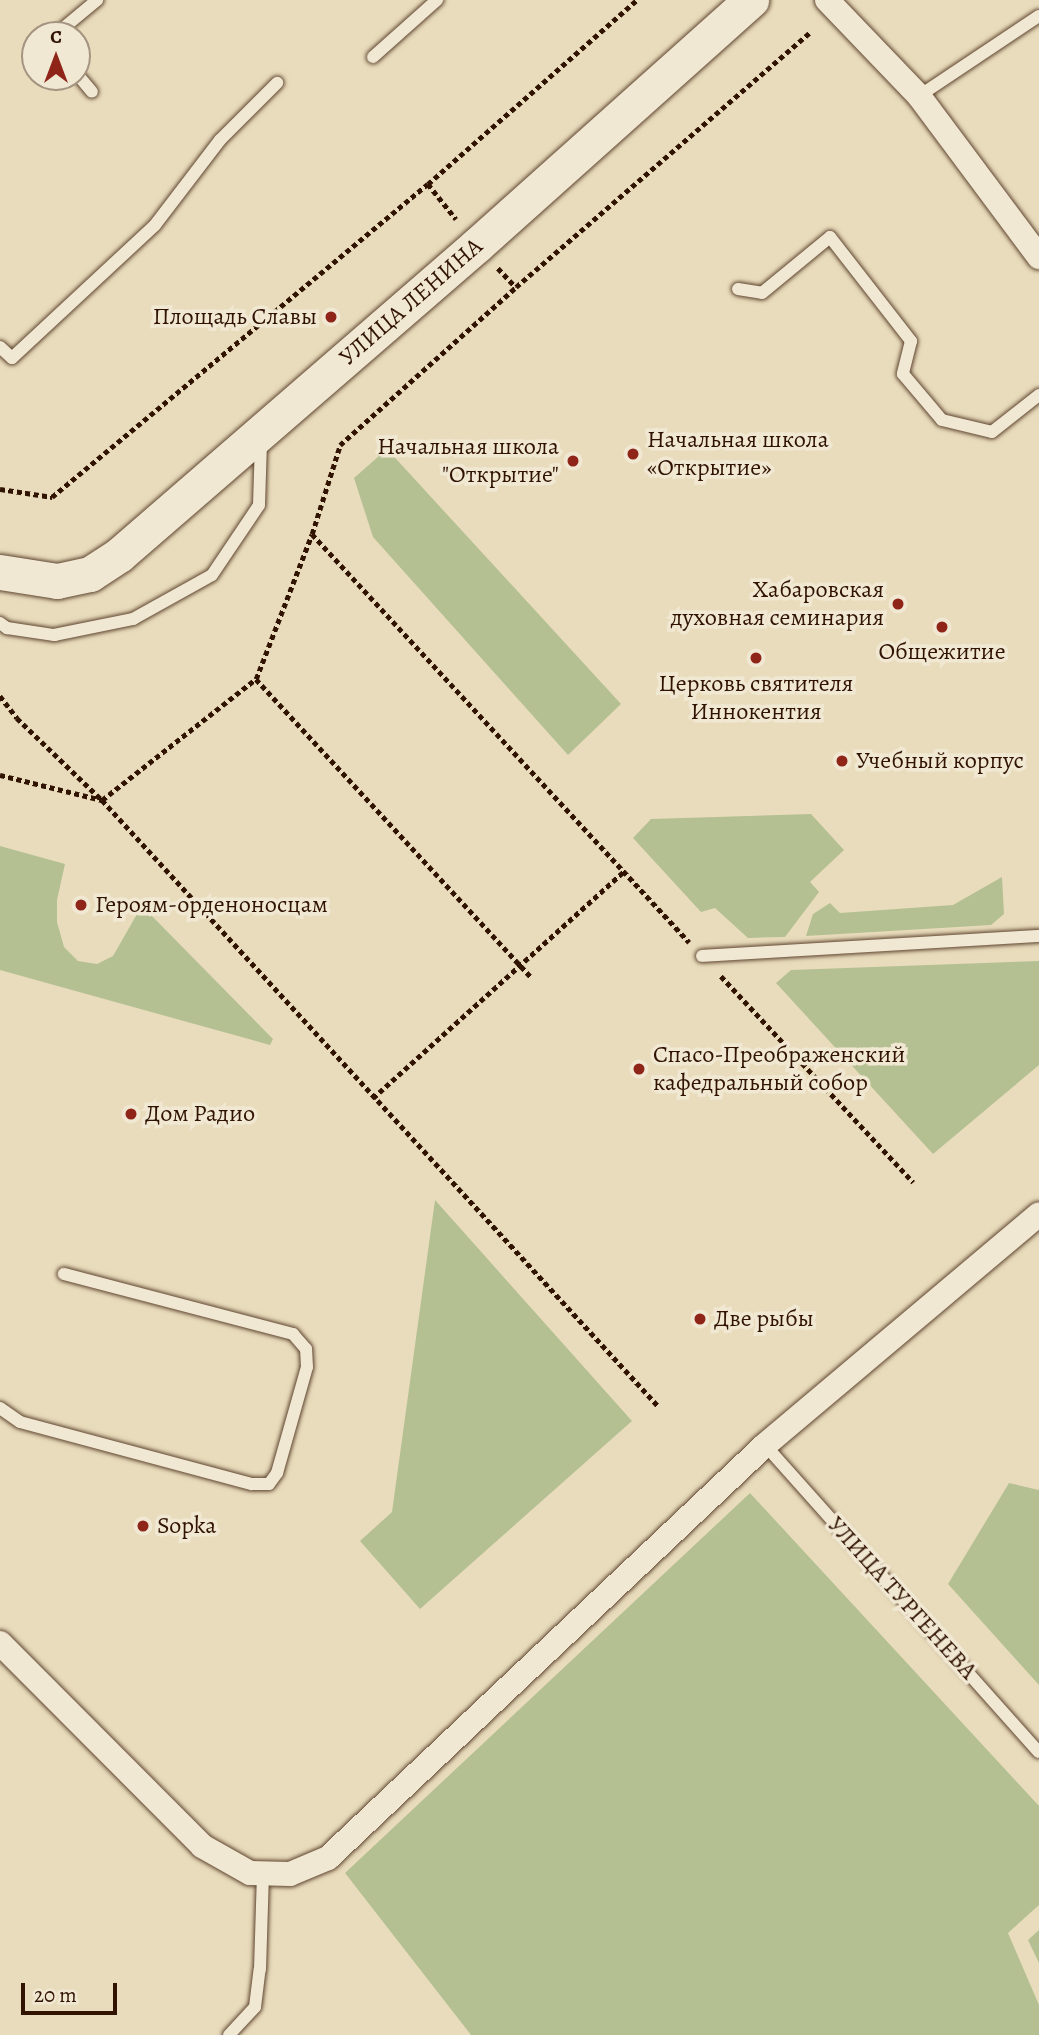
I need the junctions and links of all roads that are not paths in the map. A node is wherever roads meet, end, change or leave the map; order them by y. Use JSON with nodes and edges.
{"nodes":[{"id":1,"x":97,"y":0,"type":"edge"},
{"id":2,"x":437,"y":0,"type":"edge"},
{"id":3,"x":751,"y":0,"type":"edge"},
{"id":4,"x":827,"y":0,"type":"edge"},
{"id":5,"x":1039,"y":16,"type":"edge"},
{"id":6,"x":72,"y":21,"type":"edge"},
{"id":7,"x":373,"y":57,"type":"dead end"},
{"id":8,"x":277,"y":83,"type":"dead end"},
{"id":9,"x":919,"y":96,"type":"junction"},
{"id":10,"x":1039,"y":257,"type":"edge"},
{"id":11,"x":738,"y":289,"type":"dead end"},
{"id":12,"x":0,"y":347,"type":"edge"},
{"id":13,"x":1039,"y":395,"type":"edge"},
{"id":14,"x":261,"y":434,"type":"junction"},
{"id":15,"x":0,"y":572,"type":"edge"},
{"id":16,"x":0,"y":623,"type":"edge"},
{"id":17,"x":1039,"y":936,"type":"edge"},
{"id":18,"x":702,"y":956,"type":"road end"},
{"id":19,"x":1039,"y":1214,"type":"edge"},
{"id":20,"x":64,"y":1274,"type":"dead end"},
{"id":21,"x":0,"y":1408,"type":"edge"},
{"id":22,"x":765,"y":1446,"type":"junction"},
{"id":23,"x":0,"y":1643,"type":"edge"},
{"id":24,"x":1039,"y":1752,"type":"edge"},
{"id":25,"x":262,"y":1873,"type":"junction"},
{"id":26,"x":229,"y":2035,"type":"edge"}],
"edges":[{"from":1,"to":6,"type":"lane"},
{"from":2,"to":7,"type":"lane"},
{"from":3,"to":14,"type":"main road","name":"УЛИЦА ЛЕНИНА"},
{"from":4,"to":9,"type":"street"},
{"from":5,"to":9,"type":"lane"},
{"from":8,"to":12,"type":"lane"},
{"from":9,"to":10,"type":"street"},
{"from":11,"to":13,"type":"lane"},
{"from":14,"to":15,"type":"main road","name":"УЛИЦА ЛЕНИНА"},
{"from":14,"to":16,"type":"lane"},
{"from":17,"to":18,"type":"lane"},
{"from":19,"to":22,"type":"street"},
{"from":20,"to":21,"type":"lane"},
{"from":22,"to":24,"type":"lane","name":"УЛИЦА ТУРГЕНЕВА"},
{"from":22,"to":25,"type":"street"},
{"from":23,"to":25,"type":"street"},
{"from":25,"to":26,"type":"lane"}]}
